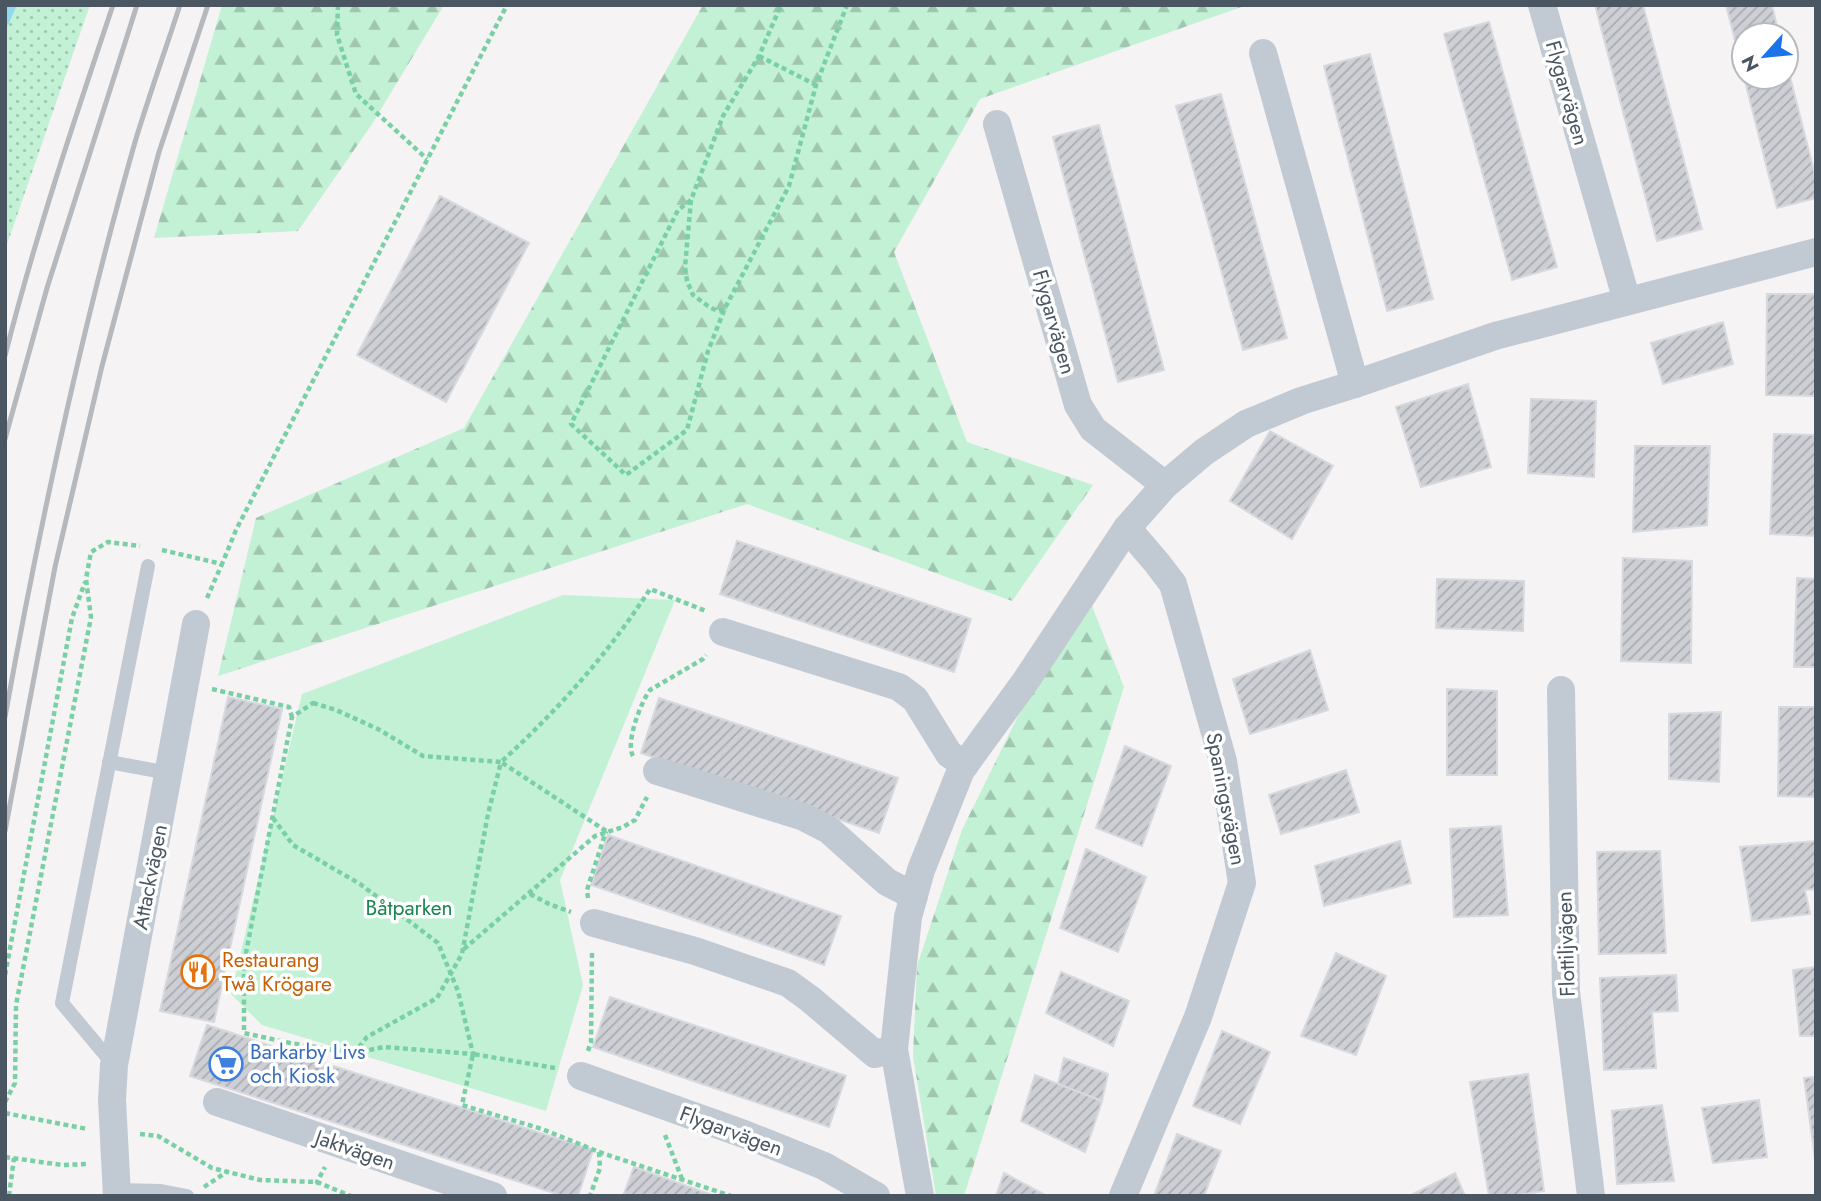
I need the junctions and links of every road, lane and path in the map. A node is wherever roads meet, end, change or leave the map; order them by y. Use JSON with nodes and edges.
{"nodes":[{"id":1,"x":338,"y":5,"type":"edge"},
{"id":2,"x":507,"y":5,"type":"edge"},
{"id":3,"x":781,"y":5,"type":"edge"},
{"id":4,"x":847,"y":5,"type":"edge"},
{"id":5,"x":1542,"y":5,"type":"edge"},
{"id":6,"x":1263,"y":52,"type":"dead end"},
{"id":7,"x":758,"y":56,"type":"junction"},
{"id":8,"x":816,"y":85,"type":"junction"},
{"id":9,"x":997,"y":124,"type":"dead end"},
{"id":10,"x":691,"y":200,"type":"junction"},
{"id":11,"x":1816,"y":252,"type":"edge"},
{"id":12,"x":1627,"y":301,"type":"junction"},
{"id":13,"x":724,"y":310,"type":"junction"},
{"id":14,"x":1354,"y":384,"type":"junction"},
{"id":15,"x":1165,"y":485,"type":"junction"},
{"id":16,"x":1127,"y":528,"type":"junction"},
{"id":17,"x":222,"y":564,"type":"dead end"},
{"id":18,"x":148,"y":566,"type":"dead end"},
{"id":19,"x":86,"y":579,"type":"dead end"},
{"id":20,"x":196,"y":624,"type":"joint"},
{"id":21,"x":723,"y":632,"type":"junction"},
{"id":22,"x":186,"y":684,"type":"junction"},
{"id":23,"x":1560,"y":690,"type":"dead end"},
{"id":24,"x":292,"y":717,"type":"junction"},
{"id":25,"x":109,"y":762,"type":"junction"},
{"id":26,"x":501,"y":762,"type":"junction"},
{"id":27,"x":965,"y":765,"type":"junction"},
{"id":28,"x":657,"y":771,"type":"junction"},
{"id":29,"x":169,"y":773,"type":"junction"},
{"id":30,"x":273,"y":818,"type":"junction"},
{"id":31,"x":606,"y":831,"type":"junction"},
{"id":32,"x":530,"y":894,"type":"junction"},
{"id":33,"x":914,"y":896,"type":"junction"},
{"id":34,"x":594,"y":923,"type":"junction"},
{"id":35,"x":464,"y":949,"type":"junction"},
{"id":36,"x":5,"y":975,"type":"edge"},
{"id":37,"x":450,"y":975,"type":"junction"},
{"id":38,"x":894,"y":1049,"type":"junction"},
{"id":39,"x":354,"y":1053,"type":"junction"},
{"id":40,"x":473,"y":1054,"type":"junction"},
{"id":41,"x":114,"y":1065,"type":"junction"},
{"id":42,"x":581,"y":1076,"type":"junction"},
{"id":43,"x":217,"y":1102,"type":"dead end"},
{"id":44,"x":652,"y":1102,"type":"junction"},
{"id":45,"x":5,"y":1113,"type":"edge"},
{"id":46,"x":104,"y":1132,"type":"junction"},
{"id":47,"x":599,"y":1152,"type":"junction"},
{"id":48,"x":5,"y":1157,"type":"edge"},
{"id":49,"x":14,"y":1158,"type":"junction"},
{"id":50,"x":683,"y":1180,"type":"junction"},
{"id":51,"x":117,"y":1193,"type":"edge"},
{"id":52,"x":9,"y":1196,"type":"edge"},
{"id":53,"x":187,"y":1196,"type":"edge"},
{"id":54,"x":351,"y":1196,"type":"edge"},
{"id":55,"x":493,"y":1196,"type":"edge"},
{"id":56,"x":590,"y":1196,"type":"edge"},
{"id":57,"x":731,"y":1196,"type":"edge"},
{"id":58,"x":876,"y":1196,"type":"edge"},
{"id":59,"x":920,"y":1196,"type":"edge"},
{"id":60,"x":1123,"y":1196,"type":"edge"},
{"id":61,"x":1591,"y":1196,"type":"edge"}],
"edges":[{"from":1,"to":2,"type":"path"},
{"from":3,"to":7,"type":"path"},
{"from":4,"to":8,"type":"path"},
{"from":5,"to":12,"type":"street","name":"Flygarvägen"},
{"from":6,"to":14,"type":"street"},
{"from":7,"to":8,"type":"path"},
{"from":7,"to":10,"type":"path"},
{"from":8,"to":13,"type":"path"},
{"from":9,"to":15,"type":"street","name":"Flygarvägen"},
{"from":10,"to":13,"type":"path"},
{"from":10,"to":13,"type":"path"},
{"from":11,"to":12,"type":"street"},
{"from":12,"to":14,"type":"street"},
{"from":14,"to":15,"type":"street"},
{"from":15,"to":16,"type":"street"},
{"from":16,"to":27,"type":"street"},
{"from":16,"to":60,"type":"street","name":"Spaningsvägen"},
{"from":17,"to":20,"type":"path"},
{"from":18,"to":25,"type":"lane"},
{"from":19,"to":36,"type":"path"},
{"from":20,"to":22,"type":"street","name":"Attackvägen"},
{"from":21,"to":26,"type":"path"},
{"from":21,"to":27,"type":"street"},
{"from":21,"to":28,"type":"path"},
{"from":22,"to":24,"type":"path"},
{"from":22,"to":29,"type":"street","name":"Attackvägen"},
{"from":23,"to":61,"type":"street","name":"Flottiljvägen"},
{"from":24,"to":26,"type":"path"},
{"from":24,"to":30,"type":"path"},
{"from":25,"to":29,"type":"lane"},
{"from":25,"to":41,"type":"lane"},
{"from":26,"to":31,"type":"path"},
{"from":26,"to":35,"type":"path"},
{"from":27,"to":33,"type":"street"},
{"from":28,"to":31,"type":"path"},
{"from":28,"to":33,"type":"street"},
{"from":29,"to":41,"type":"street","name":"Attackvägen"},
{"from":30,"to":37,"type":"path"},
{"from":30,"to":39,"type":"path"},
{"from":31,"to":32,"type":"path"},
{"from":31,"to":34,"type":"path"},
{"from":32,"to":34,"type":"path"},
{"from":32,"to":35,"type":"path"},
{"from":33,"to":38,"type":"street"},
{"from":34,"to":38,"type":"street"},
{"from":34,"to":42,"type":"path"},
{"from":35,"to":37,"type":"path"},
{"from":37,"to":39,"type":"path"},
{"from":37,"to":40,"type":"path"},
{"from":38,"to":59,"type":"street"},
{"from":39,"to":40,"type":"path"},
{"from":40,"to":42,"type":"path"},
{"from":40,"to":47,"type":"path"},
{"from":41,"to":46,"type":"street","name":"Attackvägen"},
{"from":42,"to":44,"type":"street","name":"Flygarvägen"},
{"from":43,"to":55,"type":"street","name":"Jaktvägen"},
{"from":44,"to":50,"type":"path"},
{"from":44,"to":58,"type":"street","name":"Flygarvägen"},
{"from":45,"to":46,"type":"path"},
{"from":46,"to":49,"type":"path"},
{"from":46,"to":51,"type":"street","name":"Attackvägen"},
{"from":46,"to":54,"type":"path"},
{"from":47,"to":50,"type":"path"},
{"from":47,"to":56,"type":"path"},
{"from":48,"to":49,"type":"path"},
{"from":49,"to":52,"type":"path"},
{"from":50,"to":57,"type":"path"},
{"from":51,"to":53,"type":"lane"}]}
